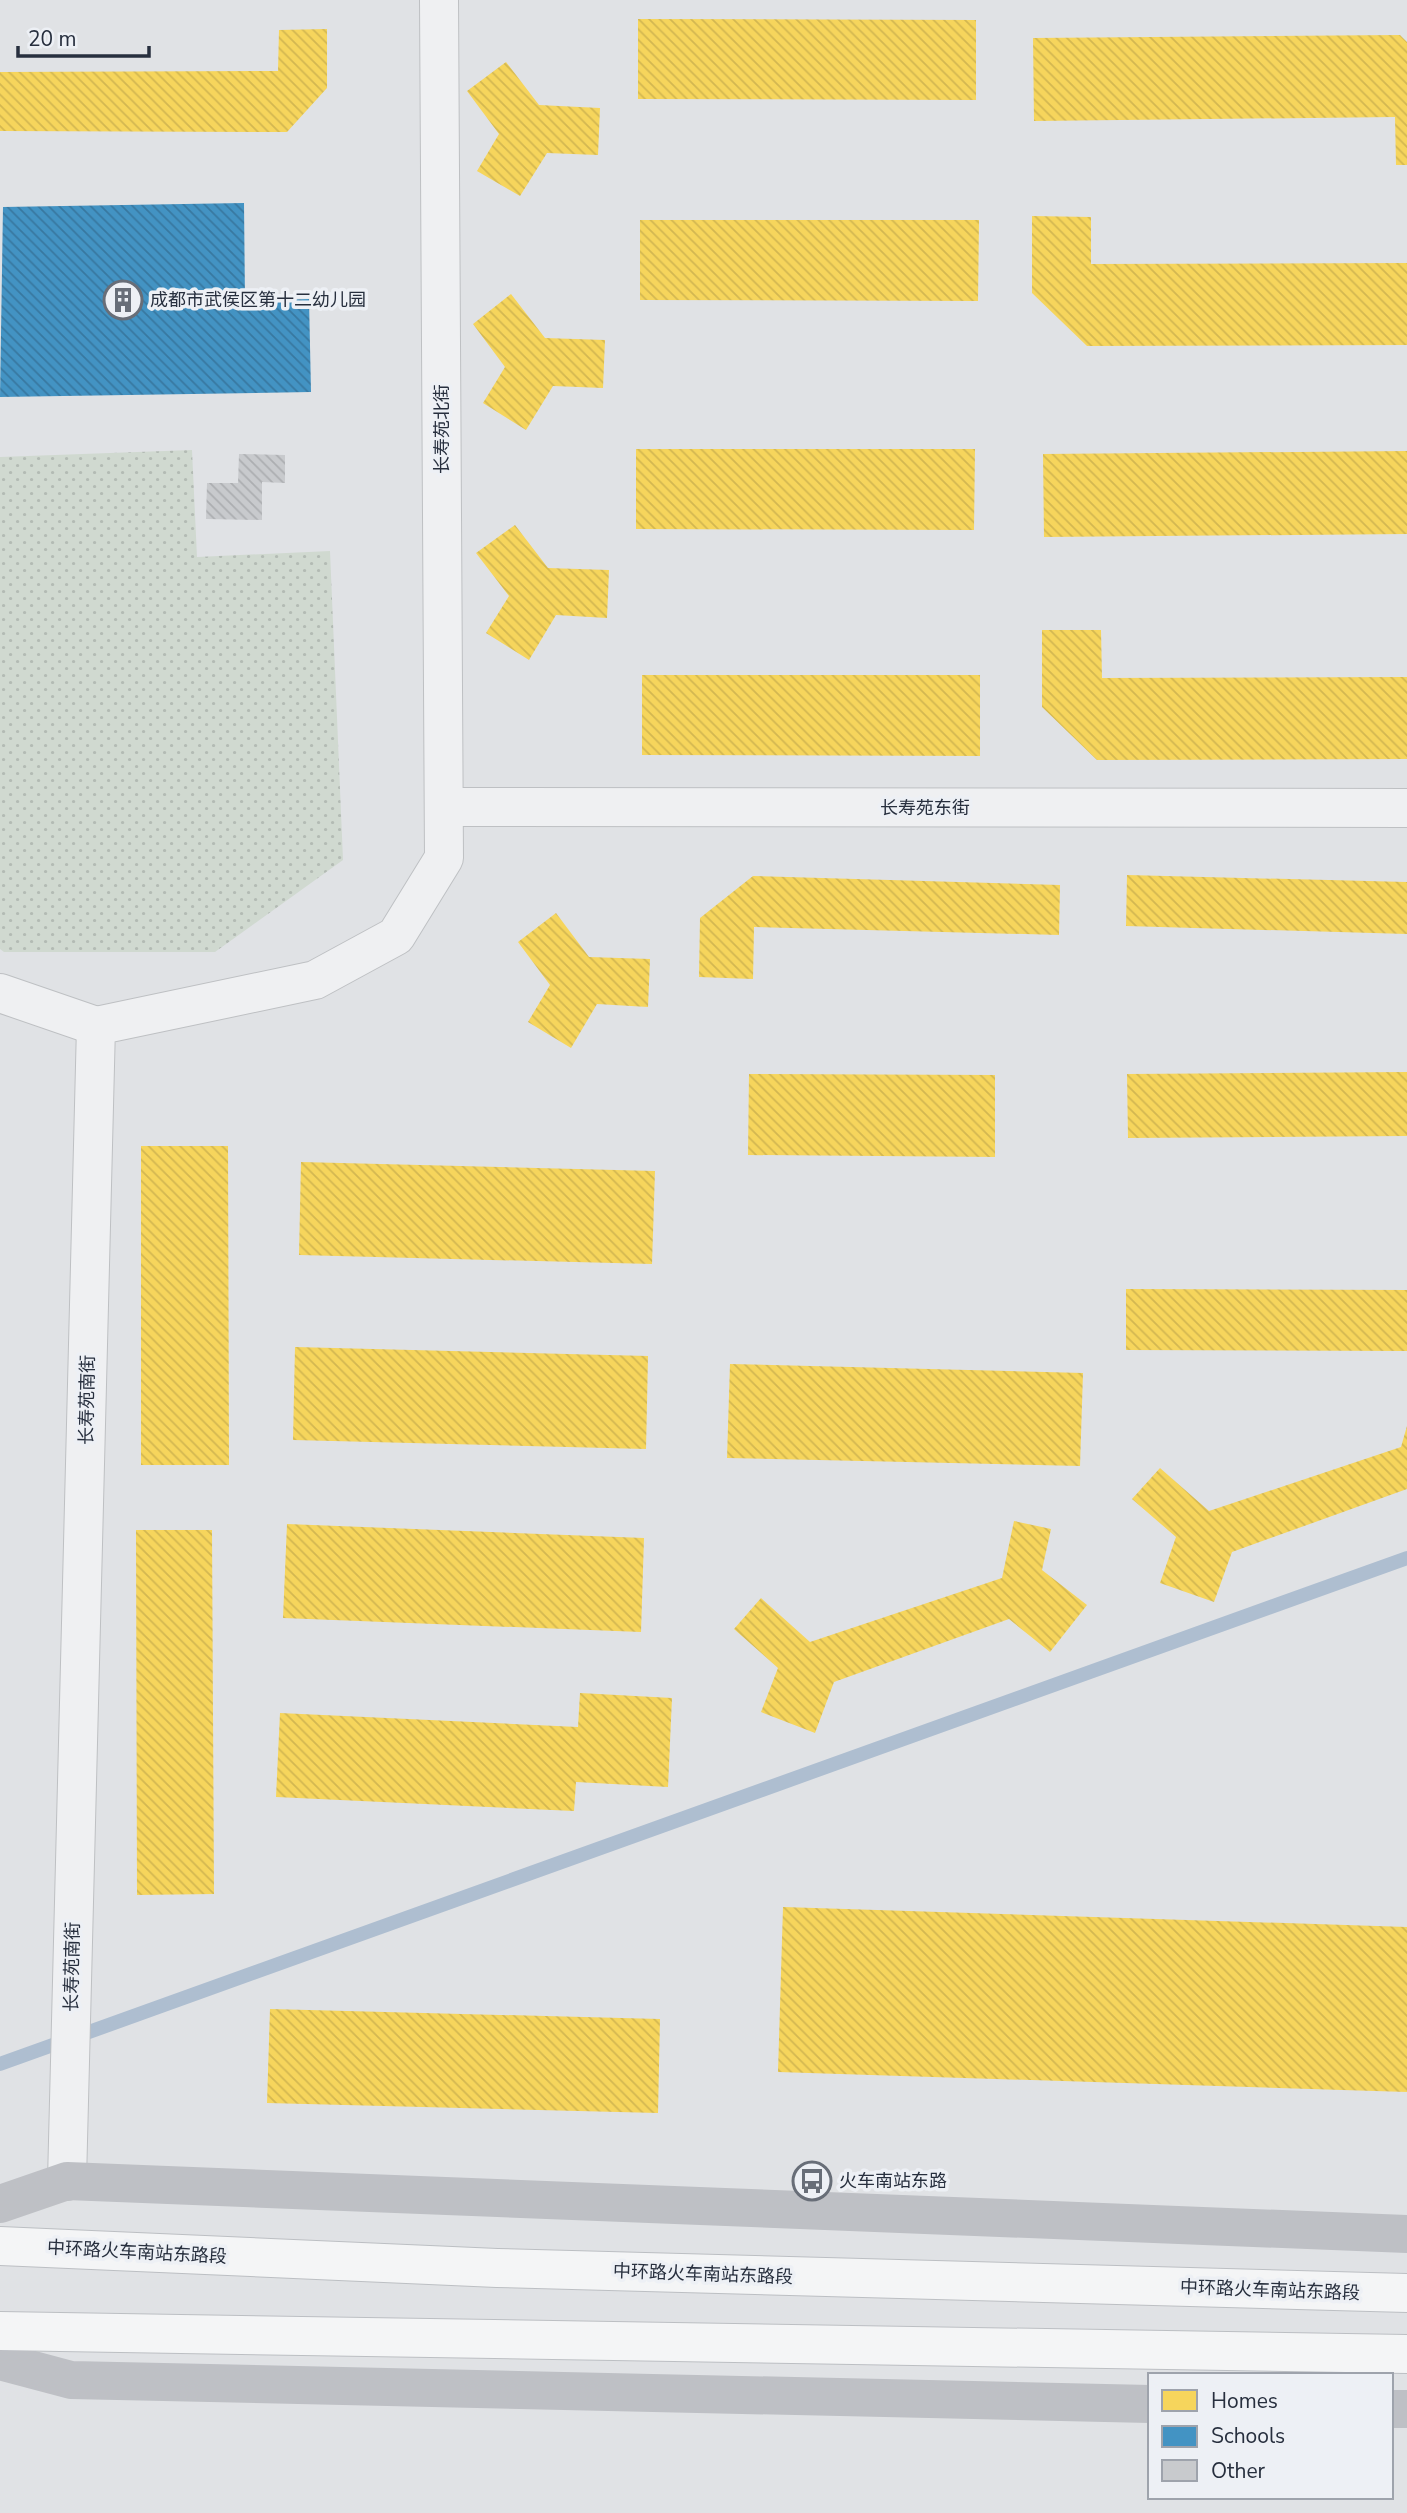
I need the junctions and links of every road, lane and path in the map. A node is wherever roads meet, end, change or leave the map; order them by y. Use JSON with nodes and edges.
{"nodes":[{"id":1,"x":439,"y":0,"type":"edge"},
{"id":2,"x":444,"y":807,"type":"junction"},
{"id":3,"x":1407,"y":808,"type":"edge"},
{"id":4,"x":0,"y":993,"type":"edge"},
{"id":5,"x":96,"y":1026,"type":"junction"},
{"id":6,"x":67,"y":2182,"type":"junction"},
{"id":7,"x":0,"y":2204,"type":"edge"},
{"id":8,"x":1407,"y":2234,"type":"edge"},
{"id":9,"x":0,"y":2246,"type":"edge"},
{"id":10,"x":1407,"y":2293,"type":"edge"},
{"id":11,"x":0,"y":2330,"type":"edge"},
{"id":12,"x":1407,"y":2354,"type":"edge"},
{"id":13,"x":0,"y":2361,"type":"edge"},
{"id":14,"x":1148,"y":2404,"type":"edge"}],
"edges":[{"from":1,"to":2,"type":"street","name":"长寿苑北街"},
{"from":2,"to":3,"type":"street","name":"长寿苑东街"},
{"from":2,"to":5,"type":"street","name":"长寿苑北街"},
{"from":4,"to":5,"type":"street"},
{"from":5,"to":6,"type":"street","name":"长寿苑南街"},
{"from":6,"to":7,"type":"main road"},
{"from":6,"to":8,"type":"main road"},
{"from":9,"to":10,"type":"main road","name":"中环路火车南站东路段"},
{"from":11,"to":12,"type":"main road"},
{"from":13,"to":14,"type":"main road"}]}
